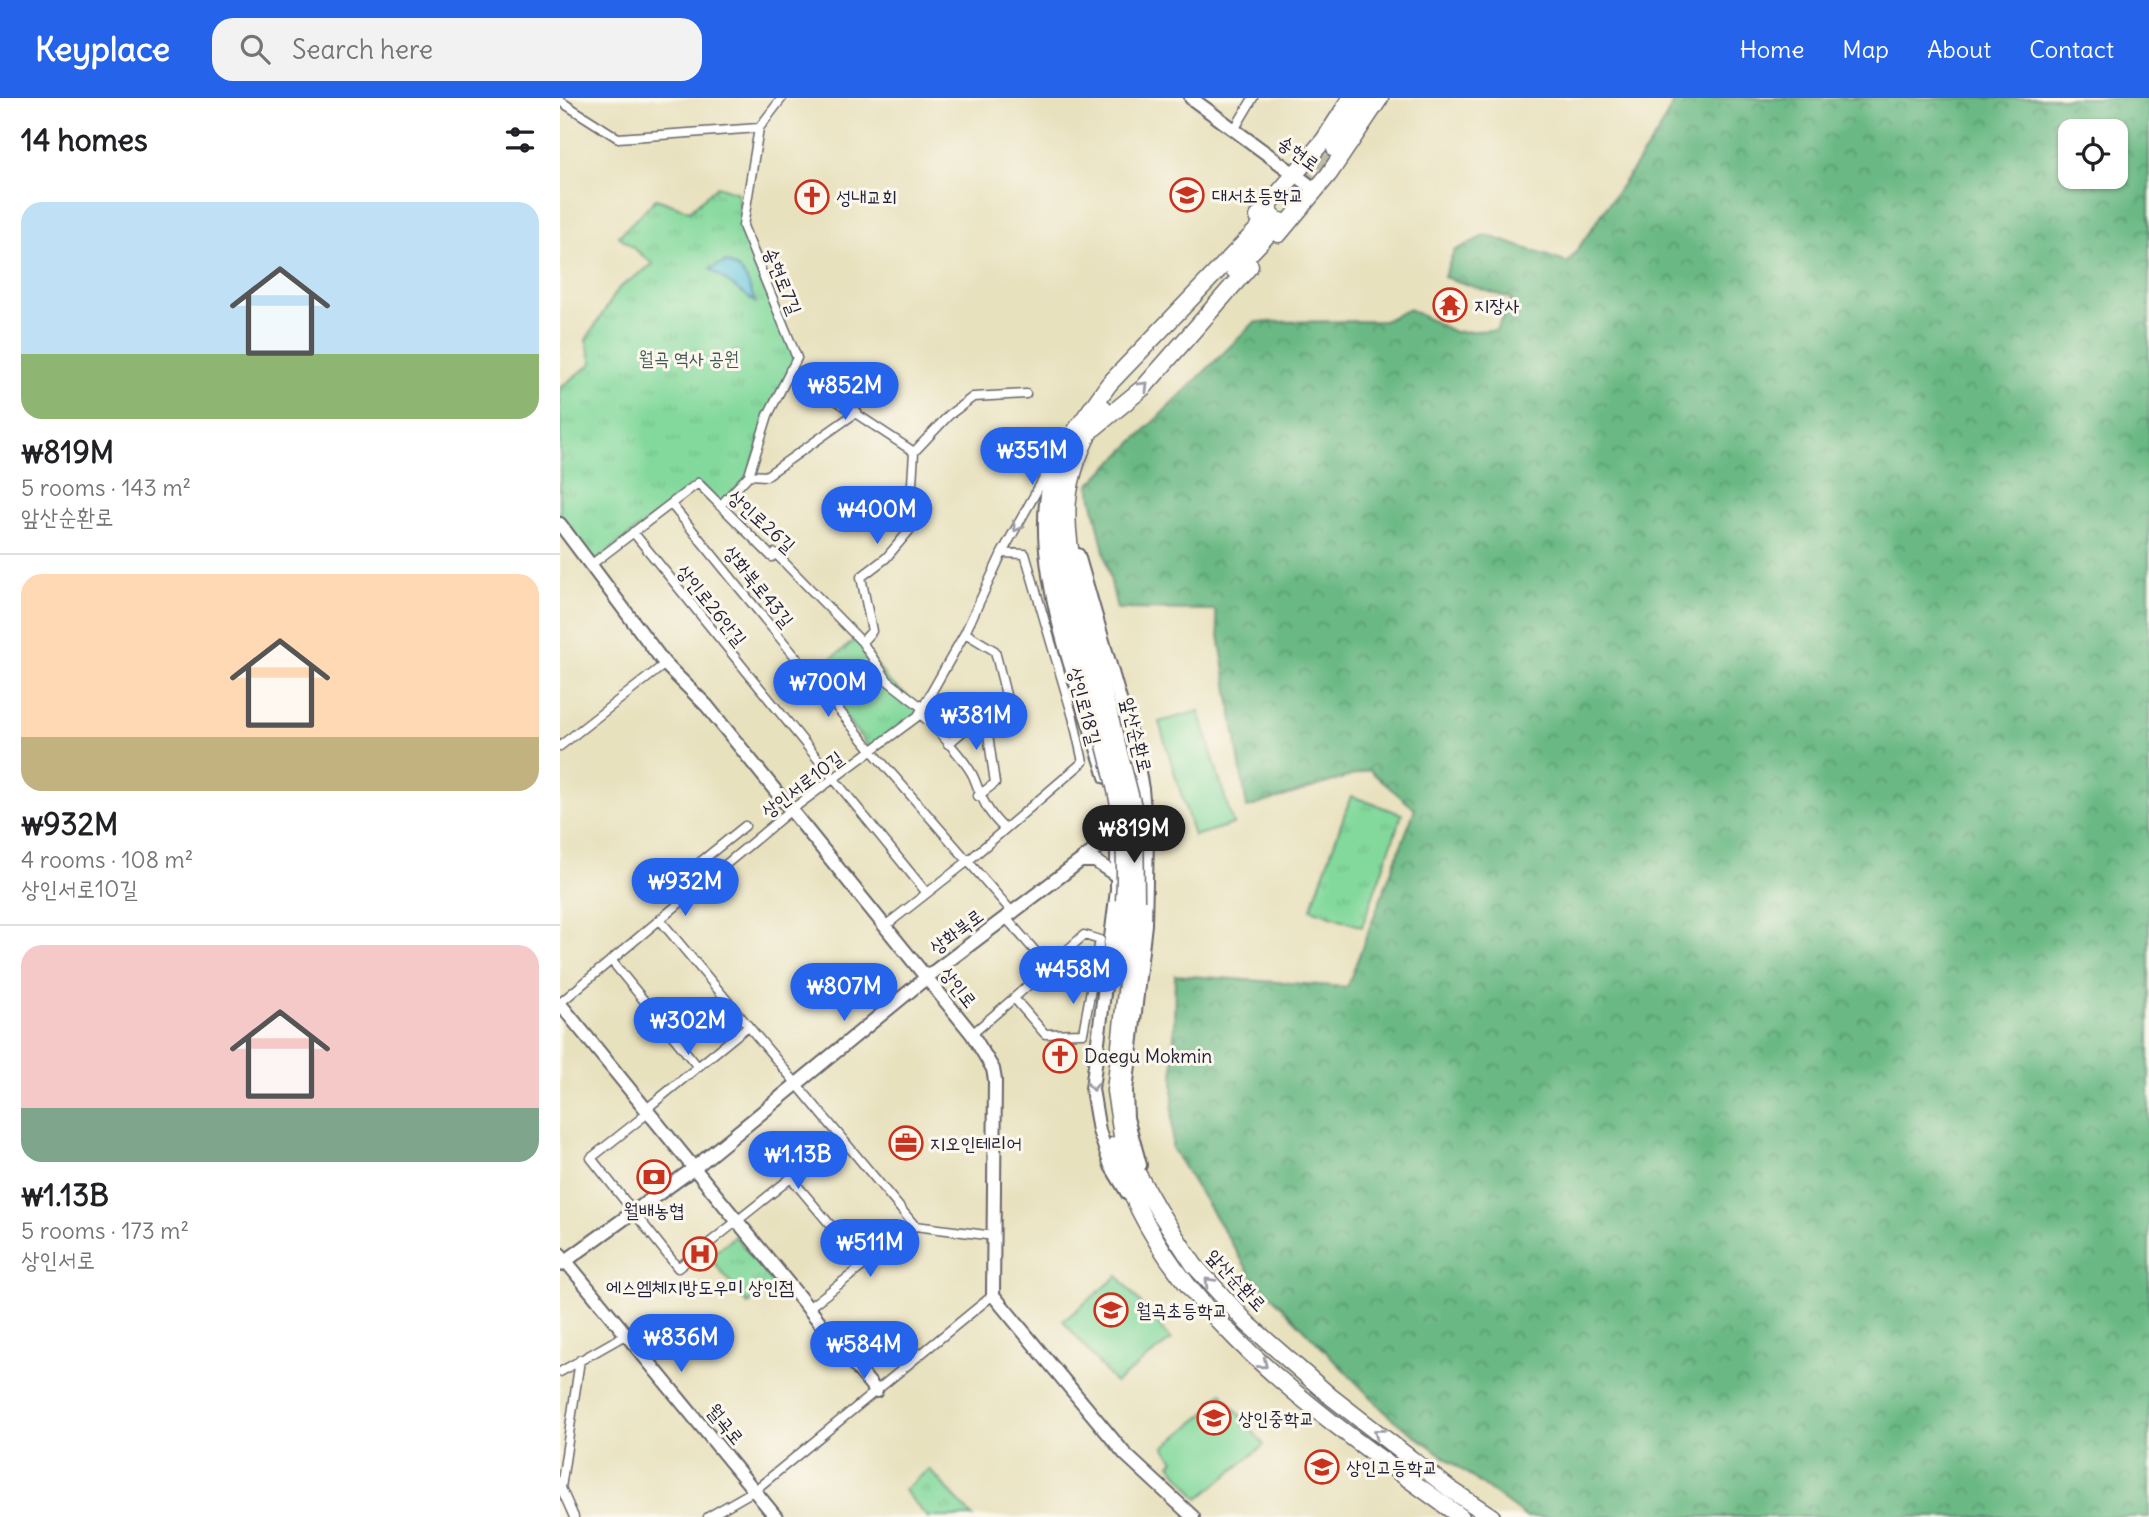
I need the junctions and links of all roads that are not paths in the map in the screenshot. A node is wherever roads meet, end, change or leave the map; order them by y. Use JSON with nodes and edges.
{"nodes":[{"id":1,"x":782,"y":98,"type":"edge"},
{"id":2,"x":1191,"y":98,"type":"edge"},
{"id":3,"x":1254,"y":98,"type":"edge"},
{"id":4,"x":1351,"y":98,"type":"edge"},
{"id":5,"x":1358,"y":98,"type":"edge"},
{"id":6,"x":1367,"y":98,"type":"edge"},
{"id":7,"x":1380,"y":98,"type":"edge"},
{"id":8,"x":560,"y":101,"type":"edge"},
{"id":9,"x":759,"y":128,"type":"junction"},
{"id":10,"x":1234,"y":130,"type":"junction"},
{"id":11,"x":1295,"y":174,"type":"junction"},
{"id":12,"x":1316,"y":190,"type":"junction"},
{"id":13,"x":1276,"y":218,"type":"tunnel mouth"},
{"id":14,"x":790,"y":370,"type":"junction"},
{"id":15,"x":1026,"y":394,"type":"dead end"},
{"id":16,"x":857,"y":412,"type":"junction"},
{"id":17,"x":1085,"y":428,"type":"junction"},
{"id":18,"x":914,"y":452,"type":"junction"},
{"id":19,"x":1055,"y":458,"type":"junction"},
{"id":20,"x":749,"y":475,"type":"junction"},
{"id":21,"x":671,"y":504,"type":"junction"},
{"id":22,"x":720,"y":506,"type":"junction"},
{"id":23,"x":560,"y":524,"type":"edge"},
{"id":24,"x":633,"y":532,"type":"junction"},
{"id":25,"x":1002,"y":553,"type":"junction"},
{"id":26,"x":592,"y":564,"type":"junction"},
{"id":27,"x":965,"y":633,"type":"junction"},
{"id":28,"x":862,"y":642,"type":"junction"},
{"id":29,"x":665,"y":664,"type":"junction"},
{"id":30,"x":922,"y":712,"type":"junction"},
{"id":31,"x":985,"y":713,"type":"junction"},
{"id":32,"x":947,"y":744,"type":"junction"},
{"id":33,"x":560,"y":746,"type":"edge"},
{"id":34,"x":873,"y":752,"type":"junction"},
{"id":35,"x":833,"y":779,"type":"junction"},
{"id":36,"x":978,"y":796,"type":"junction"},
{"id":37,"x":791,"y":810,"type":"junction"},
{"id":38,"x":1144,"y":816,"type":"junction"},
{"id":39,"x":745,"y":826,"type":"dead end"},
{"id":40,"x":1005,"y":829,"type":"junction"},
{"id":41,"x":1117,"y":833,"type":"junction"},
{"id":42,"x":968,"y":861,"type":"junction"},
{"id":43,"x":1080,"y":861,"type":"junction"},
{"id":44,"x":1117,"y":880,"type":"junction"},
{"id":45,"x":926,"y":892,"type":"junction"},
{"id":46,"x":659,"y":895,"type":"dead end"},
{"id":47,"x":1135,"y":898,"type":"junction"},
{"id":48,"x":1009,"y":915,"type":"junction"},
{"id":49,"x":660,"y":920,"type":"junction"},
{"id":50,"x":885,"y":926,"type":"junction"},
{"id":51,"x":611,"y":960,"type":"junction"},
{"id":52,"x":1049,"y":967,"type":"junction"},
{"id":53,"x":927,"y":977,"type":"junction"},
{"id":54,"x":1014,"y":998,"type":"junction"},
{"id":55,"x":560,"y":1004,"type":"edge"},
{"id":56,"x":748,"y":1027,"type":"junction"},
{"id":57,"x":972,"y":1034,"type":"junction"},
{"id":58,"x":698,"y":1067,"type":"junction"},
{"id":59,"x":796,"y":1084,"type":"junction"},
{"id":60,"x":647,"y":1111,"type":"junction"},
{"id":61,"x":841,"y":1138,"type":"junction"},
{"id":62,"x":693,"y":1169,"type":"junction"},
{"id":63,"x":791,"y":1178,"type":"junction"},
{"id":64,"x":635,"y":1212,"type":"junction"},
{"id":65,"x":1151,"y":1213,"type":"junction"},
{"id":66,"x":736,"y":1222,"type":"junction"},
{"id":67,"x":915,"y":1226,"type":"junction"},
{"id":68,"x":994,"y":1236,"type":"junction"},
{"id":69,"x":562,"y":1260,"type":"edge"},
{"id":70,"x":864,"y":1265,"type":"junction"},
{"id":71,"x":993,"y":1295,"type":"junction"},
{"id":72,"x":807,"y":1309,"type":"junction"},
{"id":73,"x":627,"y":1334,"type":"junction"},
{"id":74,"x":580,"y":1360,"type":"junction"},
{"id":75,"x":560,"y":1372,"type":"edge"},
{"id":76,"x":876,"y":1391,"type":"junction"},
{"id":77,"x":755,"y":1490,"type":"junction"},
{"id":78,"x":574,"y":1517,"type":"edge"},
{"id":79,"x":708,"y":1517,"type":"edge"},
{"id":80,"x":776,"y":1517,"type":"edge"},
{"id":81,"x":1193,"y":1517,"type":"edge"},
{"id":82,"x":1461,"y":1517,"type":"edge"},
{"id":83,"x":1492,"y":1517,"type":"edge"}],
"edges":[{"from":1,"to":9,"type":"street","name":"송현로7길"},
{"from":2,"to":10,"type":"street","name":"송현로"},
{"from":3,"to":10,"type":"street"},
{"from":4,"to":11,"type":"highway"},
{"from":5,"to":6,"type":"highway"},
{"from":7,"to":12,"type":"highway"},
{"from":8,"to":9,"type":"street"},
{"from":9,"to":14,"type":"street","name":"송현로7길"},
{"from":10,"to":11,"type":"street","name":"송현로"},
{"from":11,"to":12,"type":"street","name":"송현로"},
{"from":11,"to":17,"type":"highway"},
{"from":17,"to":12,"type":"highway","one_way":true},
{"from":13,"to":17,"type":"highway","name":"앞산순환로"},
{"from":14,"to":16,"type":"street"},
{"from":14,"to":20,"type":"street","name":"송현로7길"},
{"from":15,"to":18,"type":"street"},
{"from":16,"to":18,"type":"street"},
{"from":16,"to":20,"type":"street"},
{"from":17,"to":19,"type":"street"},
{"from":17,"to":38,"type":"street"},
{"from":17,"to":47,"type":"highway","name":"앞산순환로","bridge":true},
{"from":18,"to":28,"type":"street"},
{"from":19,"to":25,"type":"street","name":"상인서로10길","one_way":true},
{"from":19,"to":41,"type":"street"},
{"from":20,"to":22,"type":"street","name":"송현로7길"},
{"from":21,"to":22,"type":"street","name":"상인로26길"},
{"from":21,"to":24,"type":"street","name":"상인로26길"},
{"from":21,"to":34,"type":"street","name":"상화북로43길"},
{"from":22,"to":28,"type":"street","name":"상인로26길"},
{"from":23,"to":26,"type":"street","name":"상인로"},
{"from":24,"to":26,"type":"street","name":"상인로26길"},
{"from":24,"to":35,"type":"street","name":"상인로26안길"},
{"from":25,"to":27,"type":"street","name":"상인서로10길"},
{"from":25,"to":40,"type":"street","name":"상인로18길"},
{"from":26,"to":29,"type":"street","name":"상인로"},
{"from":27,"to":30,"type":"street","name":"상인서로10길"},
{"from":27,"to":31,"type":"street"},
{"from":28,"to":30,"type":"street","name":"상인로26길"},
{"from":29,"to":33,"type":"street"},
{"from":29,"to":37,"type":"street","name":"상인로"},
{"from":30,"to":32,"type":"street","name":"상인로26길"},
{"from":30,"to":34,"type":"street","name":"상인서로10길"},
{"from":31,"to":32,"type":"street"},
{"from":31,"to":36,"type":"street"},
{"from":32,"to":36,"type":"street","name":"상인로26길"},
{"from":34,"to":35,"type":"street","name":"상인서로10길"},
{"from":34,"to":42,"type":"street","name":"상화북로43길"},
{"from":35,"to":37,"type":"street","name":"상인서로10길"},
{"from":35,"to":45,"type":"street","name":"상인로26안길"},
{"from":36,"to":40,"type":"street","name":"상인로26길"},
{"from":37,"to":49,"type":"street","name":"상인서로10길"},
{"from":37,"to":50,"type":"street","name":"상인로"},
{"from":38,"to":41,"type":"street","name":"상화북로"},
{"from":38,"to":47,"type":"street"},
{"from":39,"to":46,"type":"street"},
{"from":40,"to":42,"type":"street","name":"상인로18길"},
{"from":41,"to":43,"type":"street","name":"상화북로"},
{"from":41,"to":44,"type":"street"},
{"from":42,"to":45,"type":"street","name":"상인로18길"},
{"from":42,"to":48,"type":"street","name":"상화북로43길"},
{"from":43,"to":44,"type":"street"},
{"from":43,"to":48,"type":"street","name":"상화북로"},
{"from":44,"to":47,"type":"street"},
{"from":44,"to":65,"type":"street","one_way":true},
{"from":45,"to":50,"type":"street","name":"상인로18길"},
{"from":47,"to":65,"type":"highway","name":"앞산순환로"},
{"from":48,"to":52,"type":"street","name":"상화북로43길"},
{"from":48,"to":53,"type":"street","name":"상화북로"},
{"from":49,"to":51,"type":"street","name":"상인서로10길"},
{"from":49,"to":56,"type":"street"},
{"from":50,"to":53,"type":"street","name":"상인로"},
{"from":51,"to":55,"type":"street","name":"상인서로10길"},
{"from":51,"to":58,"type":"street"},
{"from":52,"to":54,"type":"street"},
{"from":52,"to":54,"type":"street"},
{"from":53,"to":57,"type":"street","name":"상인로"},
{"from":53,"to":59,"type":"street","name":"상화북로"},
{"from":54,"to":57,"type":"street"},
{"from":55,"to":60,"type":"street"},
{"from":56,"to":58,"type":"street"},
{"from":56,"to":59,"type":"street"},
{"from":57,"to":68,"type":"street","name":"상인로"},
{"from":58,"to":60,"type":"street"},
{"from":59,"to":61,"type":"street"},
{"from":59,"to":62,"type":"street","name":"상화북로"},
{"from":60,"to":62,"type":"street"},
{"from":60,"to":64,"type":"street"},
{"from":61,"to":63,"type":"street"},
{"from":61,"to":67,"type":"street"},
{"from":62,"to":64,"type":"street","name":"상화북로"},
{"from":62,"to":66,"type":"street"},
{"from":63,"to":66,"type":"street"},
{"from":63,"to":70,"type":"street"},
{"from":64,"to":66,"type":"street"},
{"from":64,"to":69,"type":"street","name":"상화북로"},
{"from":65,"to":82,"type":"highway","name":"앞산순환로","one_way":true},
{"from":83,"to":65,"type":"highway","name":"앞산순환로","one_way":true},
{"from":66,"to":72,"type":"street"},
{"from":67,"to":68,"type":"street"},
{"from":67,"to":70,"type":"street"},
{"from":68,"to":71,"type":"street","name":"상인로"},
{"from":69,"to":73,"type":"street","name":"월곡로"},
{"from":70,"to":72,"type":"street"},
{"from":71,"to":76,"type":"street"},
{"from":71,"to":81,"type":"street"},
{"from":72,"to":76,"type":"street"},
{"from":73,"to":74,"type":"street"},
{"from":73,"to":77,"type":"street","name":"월곡로"},
{"from":74,"to":75,"type":"street"},
{"from":74,"to":78,"type":"street"},
{"from":76,"to":77,"type":"street"},
{"from":77,"to":79,"type":"street"},
{"from":77,"to":80,"type":"street","name":"월곡로"}]}
